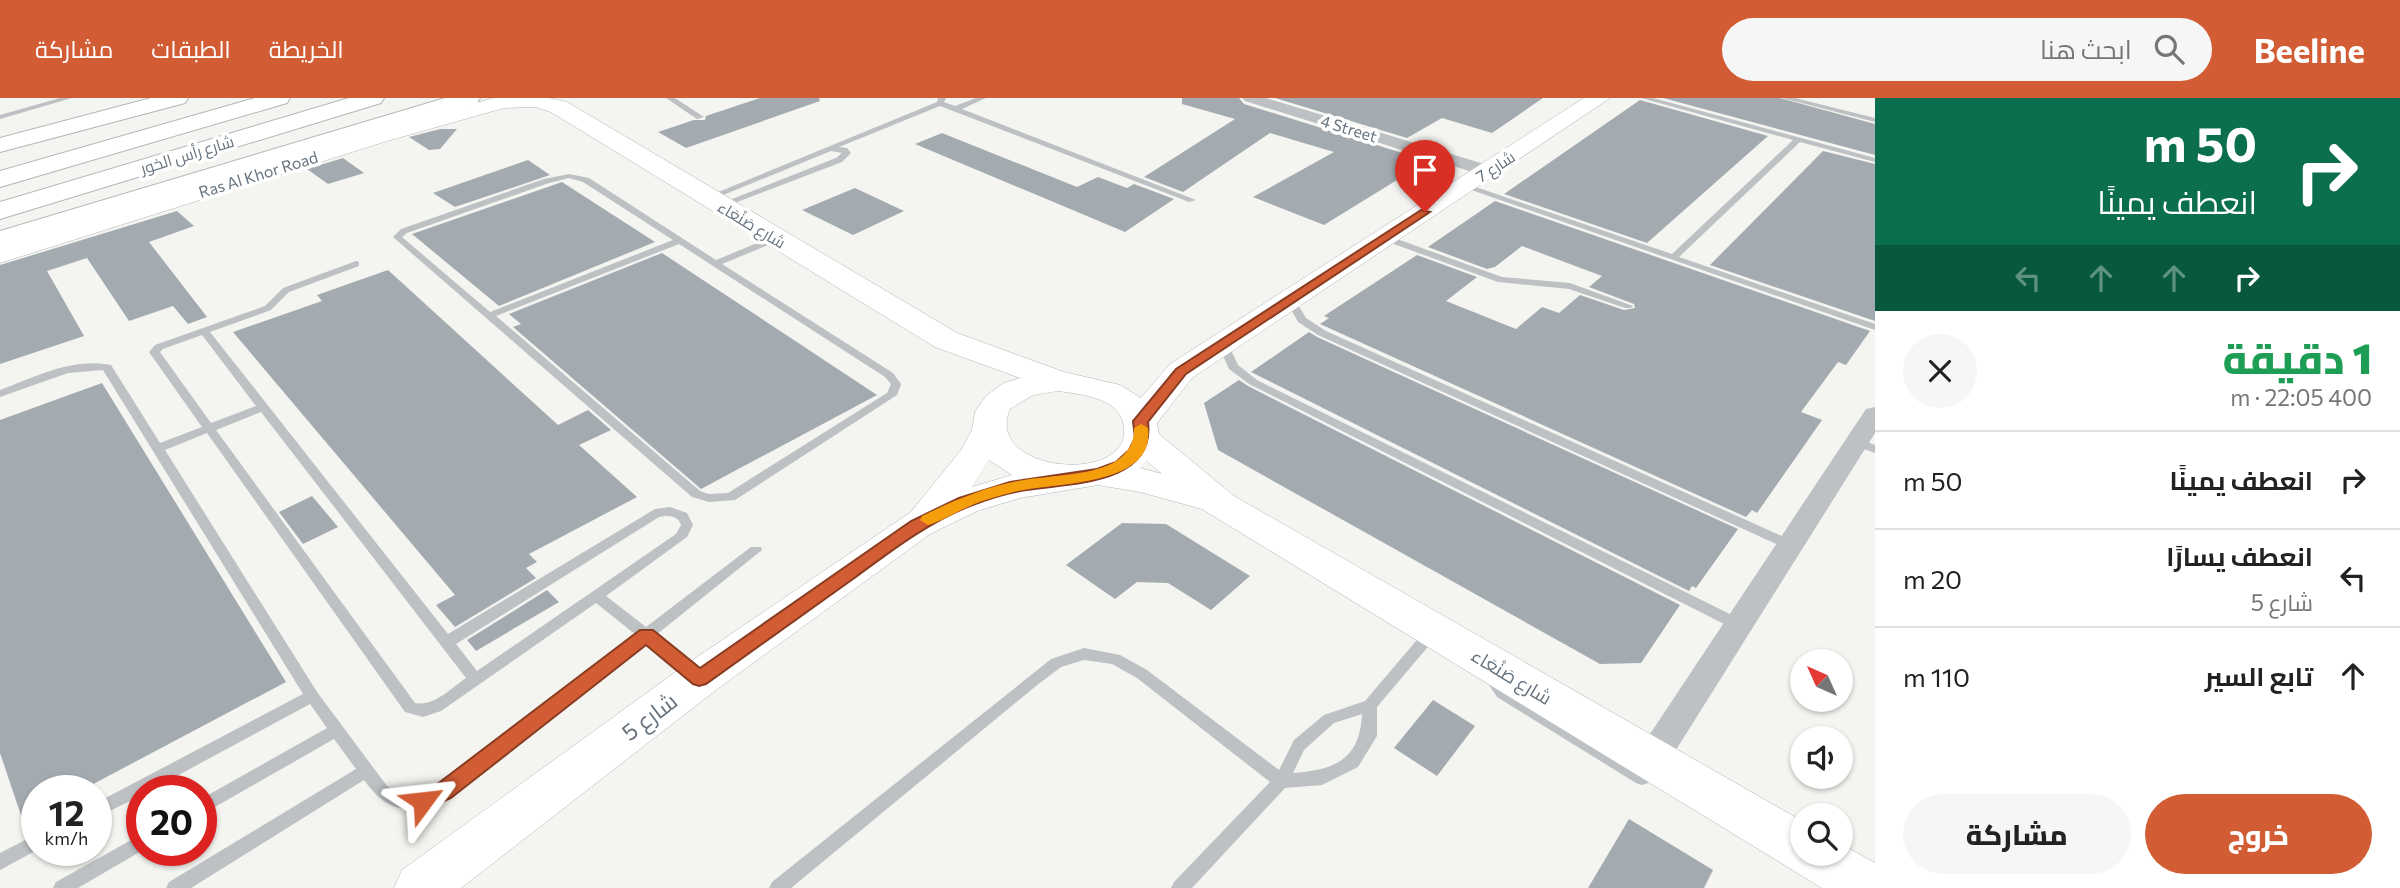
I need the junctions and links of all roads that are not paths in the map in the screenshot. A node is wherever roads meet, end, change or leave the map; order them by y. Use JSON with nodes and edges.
{"nodes":[{"id":1,"x":68,"y":98,"type":"edge"},
{"id":2,"x":157,"y":98,"type":"edge"},
{"id":3,"x":177,"y":98,"type":"edge"},
{"id":4,"x":279,"y":98,"type":"edge"},
{"id":5,"x":373,"y":98,"type":"edge"},
{"id":6,"x":424,"y":98,"type":"edge"},
{"id":7,"x":469,"y":98,"type":"edge"},
{"id":8,"x":670,"y":98,"type":"edge"},
{"id":9,"x":982,"y":98,"type":"edge"},
{"id":10,"x":1250,"y":98,"type":"edge"},
{"id":11,"x":1599,"y":98,"type":"edge"},
{"id":12,"x":1645,"y":98,"type":"edge"},
{"id":13,"x":1786,"y":98,"type":"edge"},
{"id":14,"x":511,"y":100,"type":"edge"},
{"id":15,"x":941,"y":100,"type":"edge"},
{"id":16,"x":558,"y":103,"type":"edge"},
{"id":17,"x":955,"y":108,"type":"junction"},
{"id":18,"x":0,"y":117,"type":"edge"},
{"id":19,"x":700,"y":117,"type":"dead end"},
{"id":20,"x":1875,"y":120,"type":"edge"},
{"id":21,"x":1799,"y":139,"type":"junction"},
{"id":22,"x":0,"y":144,"type":"edge"},
{"id":23,"x":829,"y":148,"type":"junction"},
{"id":24,"x":1875,"y":160,"type":"edge"},
{"id":25,"x":1488,"y":171,"type":"junction"},
{"id":26,"x":0,"y":179,"type":"edge"},
{"id":27,"x":1464,"y":186,"type":"junction"},
{"id":28,"x":1192,"y":200,"type":"dead end"},
{"id":29,"x":714,"y":202,"type":"junction"},
{"id":30,"x":0,"y":211,"type":"edge"},
{"id":31,"x":0,"y":219,"type":"edge"},
{"id":32,"x":1386,"y":237,"type":"junction"},
{"id":33,"x":775,"y":239,"type":"junction"},
{"id":34,"x":0,"y":240,"type":"edge"},
{"id":35,"x":680,"y":240,"type":"junction"},
{"id":36,"x":0,"y":255,"type":"edge"},
{"id":37,"x":1674,"y":258,"type":"junction"},
{"id":38,"x":716,"y":263,"type":"junction"},
{"id":39,"x":356,"y":264,"type":"dead end"},
{"id":40,"x":1291,"y":300,"type":"junction"},
{"id":41,"x":1628,"y":306,"type":"dead end"},
{"id":42,"x":488,"y":316,"type":"junction"},
{"id":43,"x":1875,"y":327,"type":"edge"},
{"id":44,"x":204,"y":331,"type":"junction"},
{"id":45,"x":946,"y":340,"type":"junction"},
{"id":46,"x":1223,"y":344,"type":"junction"},
{"id":47,"x":1181,"y":372,"type":"junction"},
{"id":48,"x":1073,"y":383,"type":"junction"},
{"id":49,"x":0,"y":394,"type":"edge"},
{"id":50,"x":263,"y":407,"type":"junction"},
{"id":51,"x":1875,"y":414,"type":"edge"},
{"id":52,"x":989,"y":423,"type":"junction"},
{"id":53,"x":209,"y":429,"type":"junction"},
{"id":54,"x":1141,"y":430,"type":"junction"},
{"id":55,"x":1866,"y":446,"type":"edge"},
{"id":56,"x":159,"y":448,"type":"junction"},
{"id":57,"x":1085,"y":475,"type":"junction"},
{"id":58,"x":1221,"y":505,"type":"junction"},
{"id":59,"x":916,"y":525,"type":"junction"},
{"id":60,"x":1790,"y":545,"type":"junction"},
{"id":61,"x":756,"y":550,"type":"dead end"},
{"id":62,"x":597,"y":596,"type":"junction"},
{"id":63,"x":1739,"y":625,"type":"junction"},
{"id":64,"x":1435,"y":629,"type":"junction"},
{"id":65,"x":646,"y":635,"type":"junction"},
{"id":66,"x":447,"y":642,"type":"junction"},
{"id":67,"x":699,"y":678,"type":"junction"},
{"id":68,"x":476,"y":680,"type":"junction"},
{"id":69,"x":312,"y":696,"type":"junction"},
{"id":70,"x":1370,"y":705,"type":"junction"},
{"id":71,"x":335,"y":731,"type":"junction"},
{"id":72,"x":366,"y":771,"type":"junction"},
{"id":73,"x":1655,"y":773,"type":"junction"},
{"id":74,"x":1281,"y":781,"type":"junction"},
{"id":75,"x":217,"y":799,"type":"edge"},
{"id":76,"x":112,"y":802,"type":"edge"},
{"id":77,"x":1790,"y":842,"type":"edge"},
{"id":78,"x":21,"y":851,"type":"edge"},
{"id":79,"x":126,"y":851,"type":"edge"},
{"id":80,"x":0,"y":862,"type":"edge"},
{"id":81,"x":62,"y":888,"type":"edge"},
{"id":82,"x":175,"y":888,"type":"edge"},
{"id":83,"x":420,"y":888,"type":"edge"},
{"id":84,"x":778,"y":888,"type":"edge"},
{"id":85,"x":1180,"y":888,"type":"edge"}],
"edges":[{"from":1,"to":18,"type":"lane"},
{"from":2,"to":22,"type":"highway"},
{"from":3,"to":22,"type":"highway"},
{"from":4,"to":26,"type":"highway","name":"شارع رأس الخور"},
{"from":5,"to":30,"type":"highway","name":"شارع رأس الخور"},
{"from":6,"to":31,"type":"highway"},
{"from":7,"to":34,"type":"highway"},
{"from":8,"to":19,"type":"lane"},
{"from":9,"to":17,"type":"lane"},
{"from":10,"to":25,"type":"street","name":"4 Street"},
{"from":11,"to":25,"type":"street","name":"شارع 7"},
{"from":12,"to":21,"type":"lane"},
{"from":13,"to":20,"type":"lane"},
{"from":14,"to":16,"type":"street","name":"شارع صَنْعَاء"},
{"from":14,"to":36,"type":"street","name":"Ras Al Khor Road"},
{"from":15,"to":17,"type":"lane"},
{"from":15,"to":23,"type":"lane"},
{"from":16,"to":29,"type":"street","name":"شارع صَنْعَاء"},
{"from":17,"to":28,"type":"lane"},
{"from":21,"to":24,"type":"lane"},
{"from":21,"to":37,"type":"lane"},
{"from":23,"to":29,"type":"lane"},
{"from":23,"to":29,"type":"lane"},
{"from":25,"to":27,"type":"street","name":"شارع 7"},
{"from":27,"to":32,"type":"street","name":"شارع 7"},
{"from":27,"to":37,"type":"lane"},
{"from":29,"to":33,"type":"street","name":"شارع صَنْعَاء"},
{"from":32,"to":40,"type":"street","name":"شارع 7"},
{"from":32,"to":41,"type":"lane"},
{"from":33,"to":38,"type":"lane"},
{"from":33,"to":45,"type":"street","name":"شارع صَنْعَاء"},
{"from":35,"to":38,"type":"lane"},
{"from":35,"to":42,"type":"lane"},
{"from":35,"to":42,"type":"lane"},
{"from":37,"to":43,"type":"lane"},
{"from":38,"to":42,"type":"lane"},
{"from":39,"to":44,"type":"lane"},
{"from":40,"to":46,"type":"street","name":"شارع 7"},
{"from":40,"to":60,"type":"lane"},
{"from":44,"to":50,"type":"lane"},
{"from":44,"to":53,"type":"lane"},
{"from":45,"to":48,"type":"street","name":"شارع صَنْعَاء"},
{"from":45,"to":52,"type":"street","name":"شارع صَنْعَاء"},
{"from":46,"to":47,"type":"street","name":"شارع 7"},
{"from":46,"to":63,"type":"lane"},
{"from":47,"to":48,"type":"street","name":"شارع 7"},
{"from":47,"to":54,"type":"street","name":"شارع 7"},
{"from":48,"to":52,"type":"street"},
{"from":48,"to":54,"type":"street"},
{"from":49,"to":56,"type":"lane"},
{"from":50,"to":53,"type":"lane"},
{"from":50,"to":66,"type":"lane"},
{"from":51,"to":55,"type":"street"},
{"from":52,"to":57,"type":"street"},
{"from":52,"to":59,"type":"street","name":"شارع 5"},
{"from":53,"to":56,"type":"lane"},
{"from":53,"to":68,"type":"lane"},
{"from":54,"to":57,"type":"street"},
{"from":54,"to":58,"type":"street","name":"شارع صَنْعَاء"},
{"from":55,"to":60,"type":"street"},
{"from":56,"to":69,"type":"lane"},
{"from":57,"to":58,"type":"street","name":"شارع صَنْعَاء"},
{"from":57,"to":59,"type":"street","name":"شارع 5"},
{"from":58,"to":64,"type":"street","name":"شارع صَنْعَاء"},
{"from":59,"to":67,"type":"street","name":"شارع 5"},
{"from":60,"to":63,"type":"street"},
{"from":61,"to":65,"type":"lane"},
{"from":62,"to":65,"type":"lane"},
{"from":62,"to":66,"type":"lane"},
{"from":62,"to":68,"type":"lane"},
{"from":63,"to":73,"type":"street"},
{"from":64,"to":70,"type":"lane"},
{"from":64,"to":73,"type":"street","name":"شارع صَنْعَاء"},
{"from":65,"to":67,"type":"lane"},
{"from":65,"to":72,"type":"lane"},
{"from":66,"to":68,"type":"lane"},
{"from":67,"to":83,"type":"street","name":"شارع 5"},
{"from":69,"to":71,"type":"lane"},
{"from":69,"to":76,"type":"lane"},
{"from":70,"to":74,"type":"lane"},
{"from":70,"to":74,"type":"lane"},
{"from":71,"to":72,"type":"lane"},
{"from":71,"to":75,"type":"lane"},
{"from":72,"to":82,"type":"lane"},
{"from":73,"to":77,"type":"street","name":"شارع صَنْعَاء"},
{"from":74,"to":84,"type":"lane"},
{"from":74,"to":85,"type":"lane"},
{"from":78,"to":80,"type":"lane"},
{"from":79,"to":81,"type":"lane"}]}
